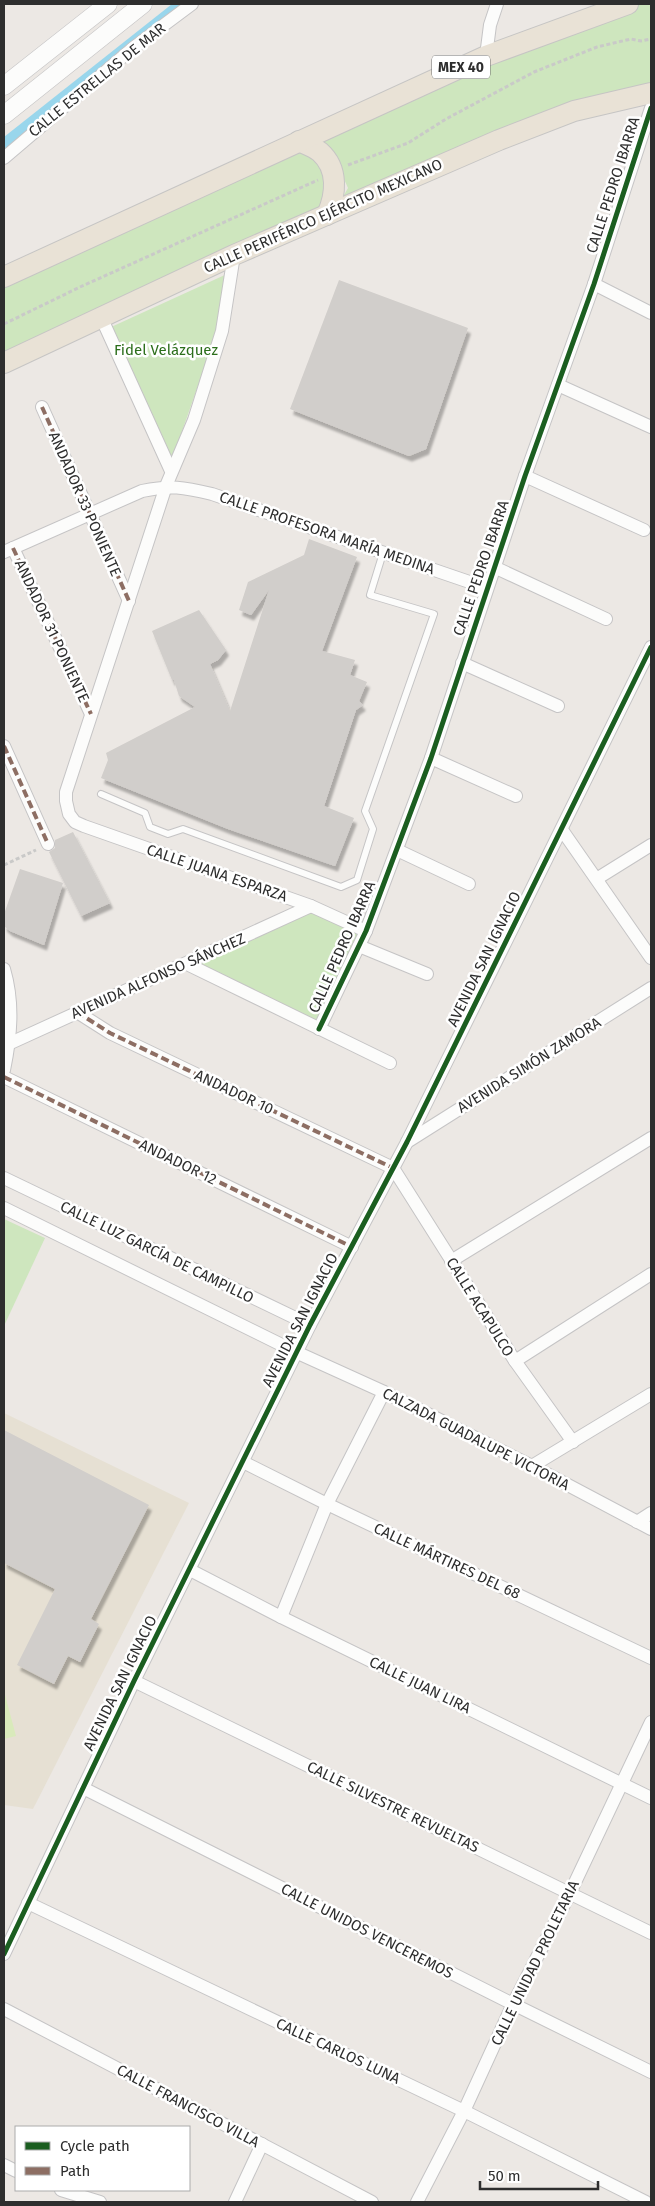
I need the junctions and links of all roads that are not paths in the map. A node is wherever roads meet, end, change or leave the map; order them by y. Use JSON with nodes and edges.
{"nodes":[{"id":1,"x":108,"y":4,"type":"edge"},
{"id":2,"x":143,"y":4,"type":"edge"},
{"id":3,"x":192,"y":4,"type":"edge"},
{"id":4,"x":496,"y":4,"type":"edge"},
{"id":5,"x":628,"y":4,"type":"edge"},
{"id":6,"x":486,"y":56,"type":"junction"},
{"id":7,"x":4,"y":86,"type":"edge"},
{"id":8,"x":651,"y":93,"type":"edge"},
{"id":9,"x":651,"y":108,"type":"edge"},
{"id":10,"x":4,"y":115,"type":"edge"},
{"id":11,"x":298,"y":141,"type":"junction"},
{"id":12,"x":4,"y":158,"type":"edge"},
{"id":13,"x":327,"y":215,"type":"junction"},
{"id":14,"x":234,"y":255,"type":"junction"},
{"id":15,"x":4,"y":277,"type":"edge"},
{"id":16,"x":594,"y":284,"type":"junction"},
{"id":17,"x":651,"y":313,"type":"edge"},
{"id":18,"x":101,"y":317,"type":"junction"},
{"id":19,"x":4,"y":362,"type":"edge"},
{"id":20,"x":558,"y":385,"type":"junction"},
{"id":21,"x":42,"y":407,"type":"dead end"},
{"id":22,"x":651,"y":427,"type":"edge"},
{"id":23,"x":171,"y":471,"type":"junction"},
{"id":24,"x":525,"y":476,"type":"junction"},
{"id":25,"x":166,"y":486,"type":"junction"},
{"id":26,"x":91,"y":515,"type":"junction"},
{"id":27,"x":644,"y":530,"type":"dead end"},
{"id":28,"x":9,"y":550,"type":"edge"},
{"id":29,"x":383,"y":553,"type":"junction"},
{"id":30,"x":494,"y":568,"type":"junction"},
{"id":31,"x":487,"y":588,"type":"junction"},
{"id":32,"x":129,"y":601,"type":"junction"},
{"id":33,"x":606,"y":619,"type":"dead end"},
{"id":34,"x":651,"y":647,"type":"edge"},
{"id":35,"x":462,"y":663,"type":"junction"},
{"id":36,"x":558,"y":706,"type":"dead end"},
{"id":37,"x":90,"y":714,"type":"junction"},
{"id":38,"x":4,"y":746,"type":"edge"},
{"id":39,"x":432,"y":758,"type":"junction"},
{"id":40,"x":101,"y":794,"type":"dead end"},
{"id":41,"x":516,"y":796,"type":"dead end"},
{"id":42,"x":562,"y":830,"type":"junction"},
{"id":43,"x":48,"y":844,"type":"dead end"},
{"id":44,"x":651,"y":845,"type":"edge"},
{"id":45,"x":397,"y":850,"type":"junction"},
{"id":46,"x":598,"y":878,"type":"junction"},
{"id":47,"x":469,"y":884,"type":"dead end"},
{"id":48,"x":311,"y":906,"type":"junction"},
{"id":49,"x":366,"y":930,"type":"junction"},
{"id":50,"x":359,"y":946,"type":"junction"},
{"id":51,"x":651,"y":958,"type":"edge"},
{"id":52,"x":186,"y":964,"type":"junction"},
{"id":53,"x":4,"y":969,"type":"edge"},
{"id":54,"x":427,"y":974,"type":"dead end"},
{"id":55,"x":651,"y":988,"type":"edge"},
{"id":56,"x":77,"y":1012,"type":"junction"},
{"id":57,"x":319,"y":1029,"type":"junction"},
{"id":58,"x":6,"y":1044,"type":"edge"},
{"id":59,"x":390,"y":1063,"type":"dead end"},
{"id":60,"x":4,"y":1070,"type":"edge"},
{"id":61,"x":4,"y":1077,"type":"edge"},
{"id":62,"x":651,"y":1138,"type":"edge"},
{"id":63,"x":408,"y":1142,"type":"junction"},
{"id":64,"x":394,"y":1168,"type":"junction"},
{"id":65,"x":4,"y":1178,"type":"edge"},
{"id":66,"x":4,"y":1208,"type":"edge"},
{"id":67,"x":352,"y":1246,"type":"junction"},
{"id":68,"x":451,"y":1261,"type":"junction"},
{"id":69,"x":651,"y":1274,"type":"edge"},
{"id":70,"x":310,"y":1325,"type":"junction"},
{"id":71,"x":298,"y":1354,"type":"junction"},
{"id":72,"x":515,"y":1361,"type":"junction"},
{"id":73,"x":384,"y":1392,"type":"junction"},
{"id":74,"x":651,"y":1394,"type":"edge"},
{"id":75,"x":574,"y":1442,"type":"junction"},
{"id":76,"x":243,"y":1462,"type":"junction"},
{"id":77,"x":532,"y":1466,"type":"junction"},
{"id":78,"x":326,"y":1504,"type":"junction"},
{"id":79,"x":651,"y":1513,"type":"edge"},
{"id":80,"x":637,"y":1522,"type":"junction"},
{"id":81,"x":651,"y":1529,"type":"edge"},
{"id":82,"x":190,"y":1570,"type":"junction"},
{"id":83,"x":281,"y":1617,"type":"junction"},
{"id":84,"x":651,"y":1658,"type":"edge"},
{"id":85,"x":134,"y":1681,"type":"junction"},
{"id":86,"x":651,"y":1722,"type":"edge"},
{"id":87,"x":621,"y":1783,"type":"junction"},
{"id":88,"x":83,"y":1788,"type":"junction"},
{"id":89,"x":651,"y":1798,"type":"edge"},
{"id":90,"x":570,"y":1893,"type":"junction"},
{"id":91,"x":28,"y":1903,"type":"junction"},
{"id":92,"x":651,"y":1933,"type":"edge"},
{"id":93,"x":4,"y":1954,"type":"edge"},
{"id":94,"x":513,"y":2004,"type":"junction"},
{"id":95,"x":4,"y":2009,"type":"edge"},
{"id":96,"x":651,"y":2072,"type":"edge"},
{"id":97,"x":464,"y":2111,"type":"junction"},
{"id":98,"x":262,"y":2144,"type":"junction"},
{"id":99,"x":4,"y":2165,"type":"edge"},
{"id":100,"x":15,"y":2171,"type":"edge"},
{"id":101,"x":63,"y":2191,"type":"edge"},
{"id":102,"x":100,"y":2202,"type":"edge"},
{"id":103,"x":235,"y":2202,"type":"edge"},
{"id":104,"x":372,"y":2202,"type":"edge"},
{"id":105,"x":417,"y":2202,"type":"edge"},
{"id":106,"x":646,"y":2202,"type":"edge"}],
"edges":[{"from":1,"to":7,"type":"main road"},
{"from":2,"to":10,"type":"main road"},
{"from":3,"to":12,"type":"street","name":"CALLE ESTRELLAS DE MAR"},
{"from":4,"to":6,"type":"street"},
{"from":5,"to":6,"type":"highway","number":"MEX 40"},
{"from":6,"to":11,"type":"highway","number":"MEX 40"},
{"from":8,"to":13,"type":"highway","name":"CALLE PERIFÉRICO EJÉRCITO MEXICANO"},
{"from":9,"to":16,"type":"street","name":"CALLE PEDRO IBARRA"},
{"from":11,"to":13,"type":"highway"},
{"from":11,"to":15,"type":"highway","number":"MEX 40"},
{"from":13,"to":14,"type":"highway","name":"CALLE PERIFÉRICO EJÉRCITO MEXICANO"},
{"from":14,"to":18,"type":"highway","name":"CALLE PERIFÉRICO EJÉRCITO MEXICANO"},
{"from":14,"to":23,"type":"street"},
{"from":16,"to":17,"type":"street"},
{"from":16,"to":20,"type":"street","name":"CALLE PEDRO IBARRA"},
{"from":18,"to":19,"type":"highway","name":"CALLE PERIFÉRICO EJÉRCITO MEXICANO"},
{"from":18,"to":23,"type":"street"},
{"from":20,"to":22,"type":"street"},
{"from":20,"to":24,"type":"street","name":"CALLE PEDRO IBARRA"},
{"from":21,"to":26,"type":"street","name":"ANDADOR 33 PONIENTE"},
{"from":23,"to":25,"type":"street"},
{"from":24,"to":27,"type":"street"},
{"from":24,"to":30,"type":"street","name":"CALLE PEDRO IBARRA"},
{"from":25,"to":26,"type":"street","name":"CALLE PROFESORA MARÍA MEDINA"},
{"from":25,"to":29,"type":"street","name":"CALLE PROFESORA MARÍA MEDINA"},
{"from":25,"to":32,"type":"street"},
{"from":26,"to":28,"type":"street","name":"CALLE PROFESORA MARÍA MEDINA"},
{"from":26,"to":32,"type":"street","name":"ANDADOR 33 PONIENTE"},
{"from":28,"to":37,"type":"street","name":"ANDADOR 31 PONIENTE"},
{"from":29,"to":31,"type":"street","name":"CALLE PROFESORA MARÍA MEDINA"},
{"from":29,"to":40,"type":"lane"},
{"from":30,"to":31,"type":"street","name":"CALLE PEDRO IBARRA"},
{"from":30,"to":33,"type":"street"},
{"from":31,"to":35,"type":"street","name":"CALLE PEDRO IBARRA"},
{"from":32,"to":37,"type":"street"},
{"from":34,"to":42,"type":"street","name":"AVENIDA SAN IGNACIO"},
{"from":35,"to":36,"type":"street"},
{"from":35,"to":39,"type":"street","name":"CALLE PEDRO IBARRA"},
{"from":37,"to":48,"type":"street","name":"CALLE JUANA ESPARZA"},
{"from":38,"to":43,"type":"street"},
{"from":39,"to":41,"type":"street"},
{"from":39,"to":45,"type":"street","name":"CALLE PEDRO IBARRA"},
{"from":42,"to":46,"type":"street"},
{"from":42,"to":63,"type":"street","name":"AVENIDA SAN IGNACIO"},
{"from":44,"to":46,"type":"street"},
{"from":45,"to":47,"type":"street"},
{"from":45,"to":49,"type":"street","name":"CALLE PEDRO IBARRA"},
{"from":46,"to":51,"type":"street"},
{"from":48,"to":49,"type":"street","name":"CALLE JUANA ESPARZA"},
{"from":48,"to":52,"type":"street","name":"AVENIDA ALFONSO SÁNCHEZ"},
{"from":49,"to":50,"type":"street","name":"CALLE PEDRO IBARRA"},
{"from":50,"to":54,"type":"street"},
{"from":50,"to":57,"type":"street","name":"CALLE PEDRO IBARRA"},
{"from":52,"to":56,"type":"street","name":"AVENIDA ALFONSO SÁNCHEZ"},
{"from":52,"to":57,"type":"street"},
{"from":53,"to":58,"type":"street"},
{"from":55,"to":63,"type":"street","name":"AVENIDA SIMÓN ZAMORA"},
{"from":56,"to":58,"type":"street","name":"AVENIDA ALFONSO SÁNCHEZ"},
{"from":56,"to":64,"type":"street","name":"ANDADOR 10"},
{"from":57,"to":59,"type":"street"},
{"from":58,"to":60,"type":"street"},
{"from":61,"to":67,"type":"street","name":"ANDADOR 12"},
{"from":62,"to":68,"type":"street"},
{"from":63,"to":64,"type":"street","name":"AVENIDA SAN IGNACIO"},
{"from":64,"to":67,"type":"street","name":"AVENIDA SAN IGNACIO"},
{"from":64,"to":68,"type":"street","name":"CALLE ACAPULCO"},
{"from":65,"to":70,"type":"street","name":"CALLE LUZ GARCÍA DE CAMPILLO"},
{"from":66,"to":71,"type":"street","name":"CALLE LUZ GARCÍA DE CAMPILLO"},
{"from":67,"to":70,"type":"street","name":"AVENIDA SAN IGNACIO"},
{"from":68,"to":72,"type":"street","name":"CALLE ACAPULCO"},
{"from":69,"to":72,"type":"street"},
{"from":70,"to":71,"type":"street","name":"AVENIDA SAN IGNACIO"},
{"from":71,"to":73,"type":"street","name":"CALZADA GUADALUPE VICTORIA"},
{"from":71,"to":76,"type":"street","name":"AVENIDA SAN IGNACIO"},
{"from":72,"to":75,"type":"street","name":"CALLE ACAPULCO"},
{"from":73,"to":77,"type":"street","name":"CALZADA GUADALUPE VICTORIA"},
{"from":73,"to":78,"type":"street"},
{"from":74,"to":75,"type":"street"},
{"from":75,"to":77,"type":"street"},
{"from":76,"to":78,"type":"street","name":"CALLE MÁRTIRES DEL 68"},
{"from":76,"to":82,"type":"street","name":"AVENIDA SAN IGNACIO"},
{"from":77,"to":80,"type":"street","name":"CALZADA GUADALUPE VICTORIA"},
{"from":78,"to":83,"type":"street"},
{"from":78,"to":84,"type":"street","name":"CALLE MÁRTIRES DEL 68"},
{"from":79,"to":80,"type":"street"},
{"from":80,"to":81,"type":"street","name":"CALZADA GUADALUPE VICTORIA"},
{"from":82,"to":83,"type":"street","name":"CALLE JUAN LIRA"},
{"from":82,"to":85,"type":"street","name":"AVENIDA SAN IGNACIO"},
{"from":83,"to":87,"type":"street","name":"CALLE JUAN LIRA"},
{"from":85,"to":88,"type":"street","name":"AVENIDA SAN IGNACIO"},
{"from":85,"to":90,"type":"street","name":"CALLE SILVESTRE REVUELTAS"},
{"from":86,"to":87,"type":"street","name":"CALLE UNIDAD PROLETARIA"},
{"from":87,"to":89,"type":"street","name":"CALLE JUAN LIRA"},
{"from":87,"to":90,"type":"street","name":"CALLE UNIDAD PROLETARIA"},
{"from":88,"to":91,"type":"street","name":"AVENIDA SAN IGNACIO"},
{"from":88,"to":94,"type":"street","name":"CALLE UNIDOS VENCEREMOS"},
{"from":90,"to":92,"type":"street","name":"CALLE SILVESTRE REVUELTAS"},
{"from":90,"to":94,"type":"street","name":"CALLE UNIDAD PROLETARIA"},
{"from":91,"to":93,"type":"street","name":"AVENIDA SAN IGNACIO"},
{"from":91,"to":97,"type":"street","name":"CALLE CARLOS LUNA"},
{"from":94,"to":96,"type":"street","name":"CALLE UNIDOS VENCEREMOS"},
{"from":94,"to":97,"type":"street","name":"CALLE UNIDAD PROLETARIA"},
{"from":95,"to":98,"type":"street","name":"CALLE FRANCISCO VILLA"},
{"from":97,"to":105,"type":"street","name":"CALLE UNIDAD PROLETARIA"},
{"from":97,"to":106,"type":"street","name":"CALLE CARLOS LUNA"},
{"from":98,"to":103,"type":"street"},
{"from":98,"to":104,"type":"street","name":"CALLE FRANCISCO VILLA"},
{"from":99,"to":100,"type":"street"},
{"from":101,"to":102,"type":"street"}]}
